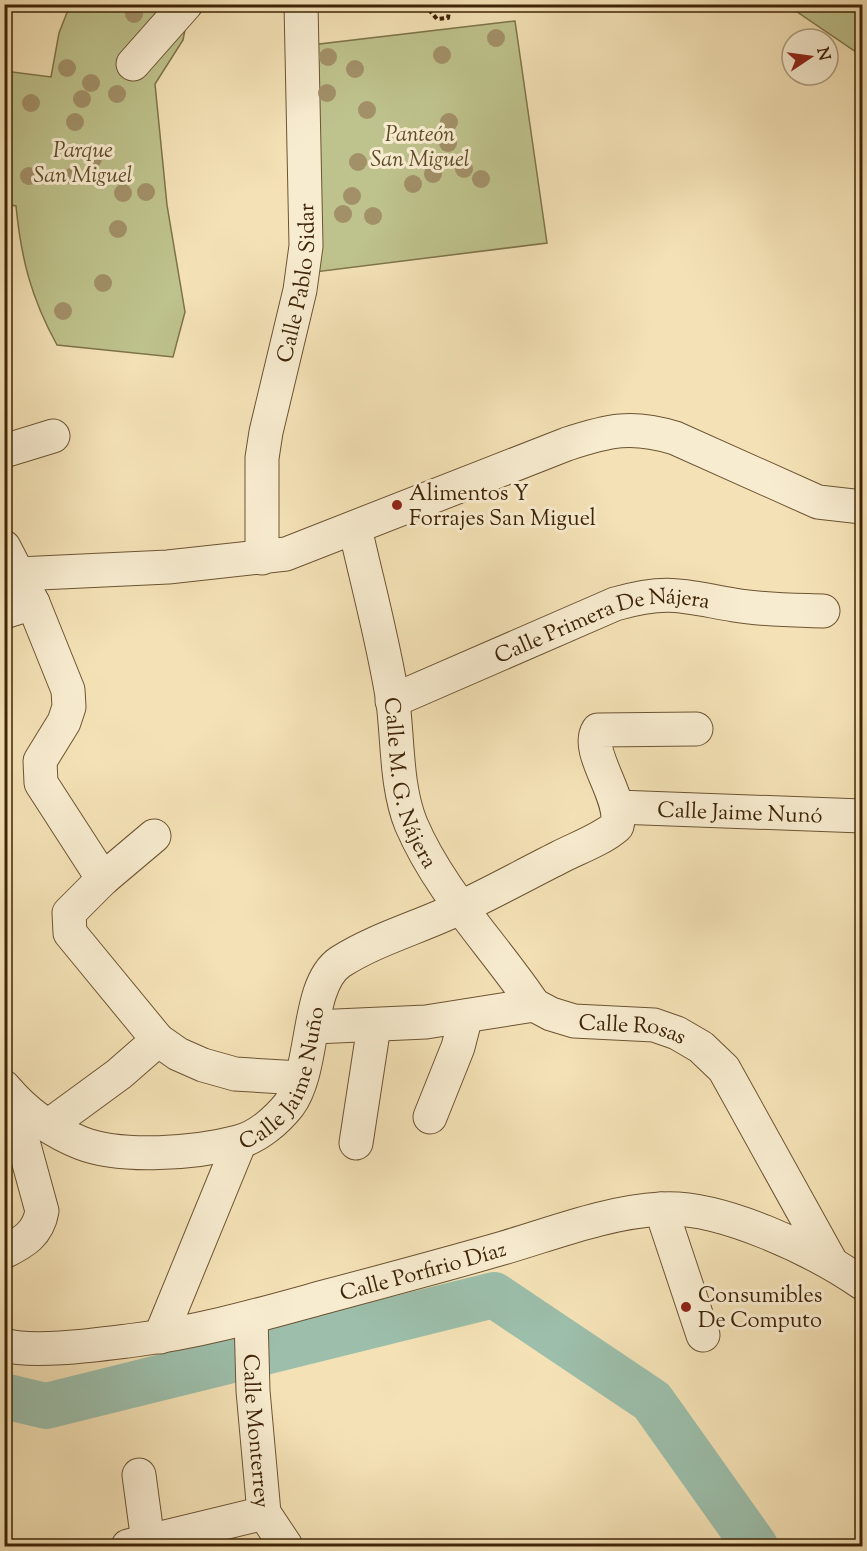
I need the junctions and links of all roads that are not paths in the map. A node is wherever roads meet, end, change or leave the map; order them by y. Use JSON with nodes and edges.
{"nodes":[{"id":1,"x":186,"y":4,"type":"edge"},
{"id":2,"x":301,"y":4,"type":"edge"},
{"id":3,"x":133,"y":64,"type":"dead end"},
{"id":4,"x":53,"y":436,"type":"dead end"},
{"id":5,"x":4,"y":451,"type":"edge"},
{"id":6,"x":862,"y":507,"type":"edge"},
{"id":7,"x":355,"y":528,"type":"junction"},
{"id":8,"x":262,"y":558,"type":"junction"},
{"id":9,"x":15,"y":584,"type":"edge"},
{"id":10,"x":823,"y":611,"type":"dead end"},
{"id":11,"x":392,"y":701,"type":"junction"},
{"id":12,"x":696,"y":729,"type":"dead end"},
{"id":13,"x":617,"y":807,"type":"junction"},
{"id":14,"x":862,"y":816,"type":"edge"},
{"id":15,"x":154,"y":836,"type":"dead end"},
{"id":16,"x":103,"y":879,"type":"junction"},
{"id":17,"x":459,"y":908,"type":"junction"},
{"id":18,"x":534,"y":1005,"type":"junction"},
{"id":19,"x":466,"y":1016,"type":"junction"},
{"id":20,"x":374,"y":1026,"type":"junction"},
{"id":21,"x":314,"y":1027,"type":"junction"},
{"id":22,"x":158,"y":1040,"type":"junction"},
{"id":23,"x":300,"y":1078,"type":"junction"},
{"id":24,"x":7,"y":1091,"type":"edge"},
{"id":25,"x":430,"y":1117,"type":"dead end"},
{"id":26,"x":48,"y":1126,"type":"junction"},
{"id":27,"x":240,"y":1142,"type":"junction"},
{"id":28,"x":356,"y":1143,"type":"dead end"},
{"id":29,"x":662,"y":1209,"type":"junction"},
{"id":30,"x":4,"y":1252,"type":"edge"},
{"id":31,"x":831,"y":1262,"type":"junction"},
{"id":32,"x":862,"y":1282,"type":"edge"},
{"id":33,"x":251,"y":1317,"type":"junction"},
{"id":34,"x":703,"y":1335,"type":"dead end"},
{"id":35,"x":160,"y":1337,"type":"junction"},
{"id":36,"x":4,"y":1345,"type":"edge"},
{"id":37,"x":139,"y":1475,"type":"dead end"},
{"id":38,"x":245,"y":1527,"type":"edge"},
{"id":39,"x":138,"y":1544,"type":"edge"},
{"id":40,"x":286,"y":1546,"type":"edge"}],
"edges":[{"from":1,"to":3,"type":"street"},
{"from":2,"to":8,"type":"street","name":"Calle Pablo Sidar"},
{"from":4,"to":5,"type":"street"},
{"from":6,"to":7,"type":"street"},
{"from":7,"to":8,"type":"street"},
{"from":7,"to":11,"type":"street","name":"Calle M. G. Nájera"},
{"from":8,"to":9,"type":"street"},
{"from":9,"to":16,"type":"street"},
{"from":10,"to":11,"type":"street","name":"Calle Primera De Nájera"},
{"from":11,"to":17,"type":"street","name":"Calle M. G. Nájera"},
{"from":12,"to":13,"type":"street"},
{"from":13,"to":14,"type":"street","name":"Calle Jaime Nunó"},
{"from":13,"to":17,"type":"street","name":"Calle Jaime Nuño"},
{"from":15,"to":16,"type":"street"},
{"from":16,"to":22,"type":"street"},
{"from":17,"to":18,"type":"street","name":"Calle M. G. Nájera"},
{"from":17,"to":21,"type":"street","name":"Calle Jaime Nuño"},
{"from":18,"to":19,"type":"street"},
{"from":18,"to":31,"type":"street","name":"Calle Rosas"},
{"from":19,"to":20,"type":"street"},
{"from":19,"to":25,"type":"street"},
{"from":20,"to":21,"type":"street"},
{"from":20,"to":28,"type":"street"},
{"from":21,"to":23,"type":"street","name":"Calle Jaime Nuño"},
{"from":22,"to":23,"type":"street"},
{"from":22,"to":26,"type":"street"},
{"from":23,"to":27,"type":"street","name":"Calle Jaime Nuño"},
{"from":24,"to":26,"type":"street","name":"Calle Jaime Nuño"},
{"from":24,"to":30,"type":"street"},
{"from":26,"to":27,"type":"street","name":"Calle Jaime Nuño"},
{"from":27,"to":35,"type":"street"},
{"from":29,"to":31,"type":"street","name":"Calle Porfirio Díaz"},
{"from":29,"to":33,"type":"street","name":"Calle Porfirio Díaz"},
{"from":29,"to":34,"type":"street"},
{"from":31,"to":32,"type":"street","name":"Calle Porfirio Díaz"},
{"from":33,"to":35,"type":"street","name":"Calle Porfirio Díaz"},
{"from":33,"to":38,"type":"street","name":"Calle Monterrey"},
{"from":35,"to":36,"type":"street","name":"Calle Porfirio Díaz"},
{"from":37,"to":39,"type":"street"},
{"from":38,"to":39,"type":"street","name":"Calle Monterrey"},
{"from":38,"to":40,"type":"street"}]}
